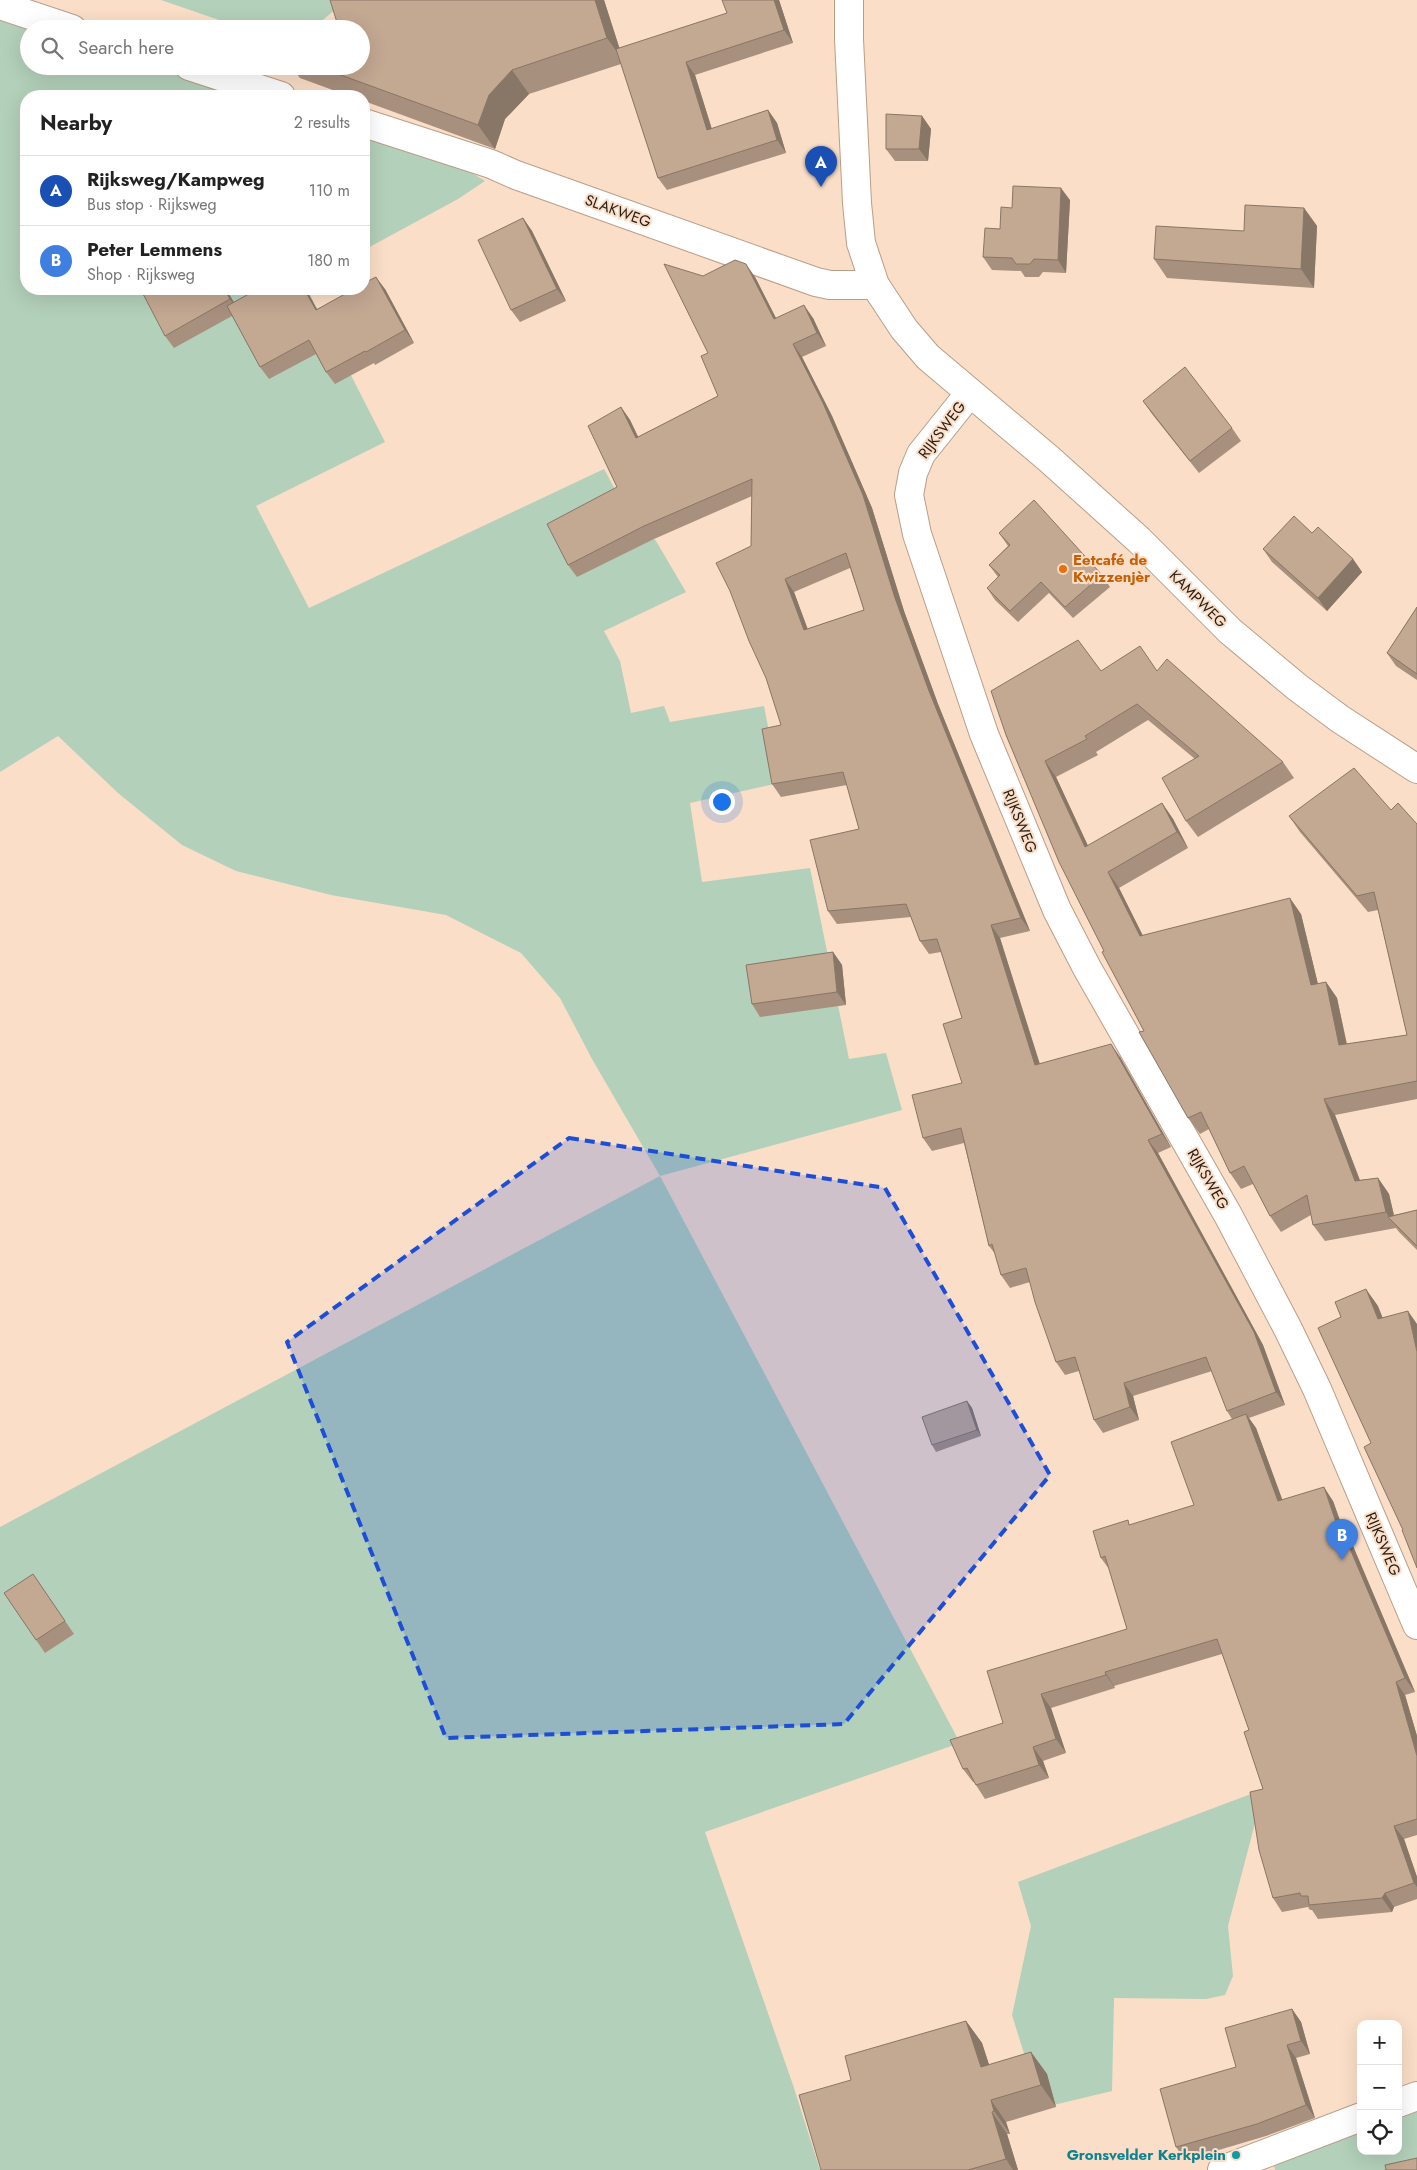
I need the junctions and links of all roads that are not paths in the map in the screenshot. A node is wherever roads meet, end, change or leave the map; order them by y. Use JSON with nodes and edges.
{"nodes":[{"id":1,"x":850,"y":0,"type":"edge"},
{"id":2,"x":0,"y":5,"type":"edge"},
{"id":3,"x":45,"y":20,"type":"edge"},
{"id":4,"x":216,"y":75,"type":"edge"},
{"id":5,"x":262,"y":90,"type":"edge"},
{"id":6,"x":370,"y":125,"type":"edge"},
{"id":7,"x":875,"y":285,"type":"junction"},
{"id":8,"x":969,"y":394,"type":"junction"},
{"id":9,"x":1417,"y":769,"type":"edge"},
{"id":10,"x":1417,"y":1625,"type":"edge"},
{"id":11,"x":1417,"y":2096,"type":"edge"},
{"id":12,"x":1402,"y":2102,"type":"edge"},
{"id":13,"x":1357,"y":2118,"type":"edge"},
{"id":14,"x":1222,"y":2170,"type":"edge"}],
"edges":[{"from":1,"to":7,"type":"street","name":"RIJKSWEG"},
{"from":2,"to":3,"type":"street"},
{"from":4,"to":5,"type":"street"},
{"from":6,"to":7,"type":"street","name":"SLAKWEG"},
{"from":7,"to":8,"type":"street","name":"RIJKSWEG"},
{"from":8,"to":9,"type":"street","name":"KAMPWEG"},
{"from":8,"to":10,"type":"street","name":"RIJKSWEG"},
{"from":11,"to":12,"type":"street"},
{"from":13,"to":14,"type":"street"}]}
